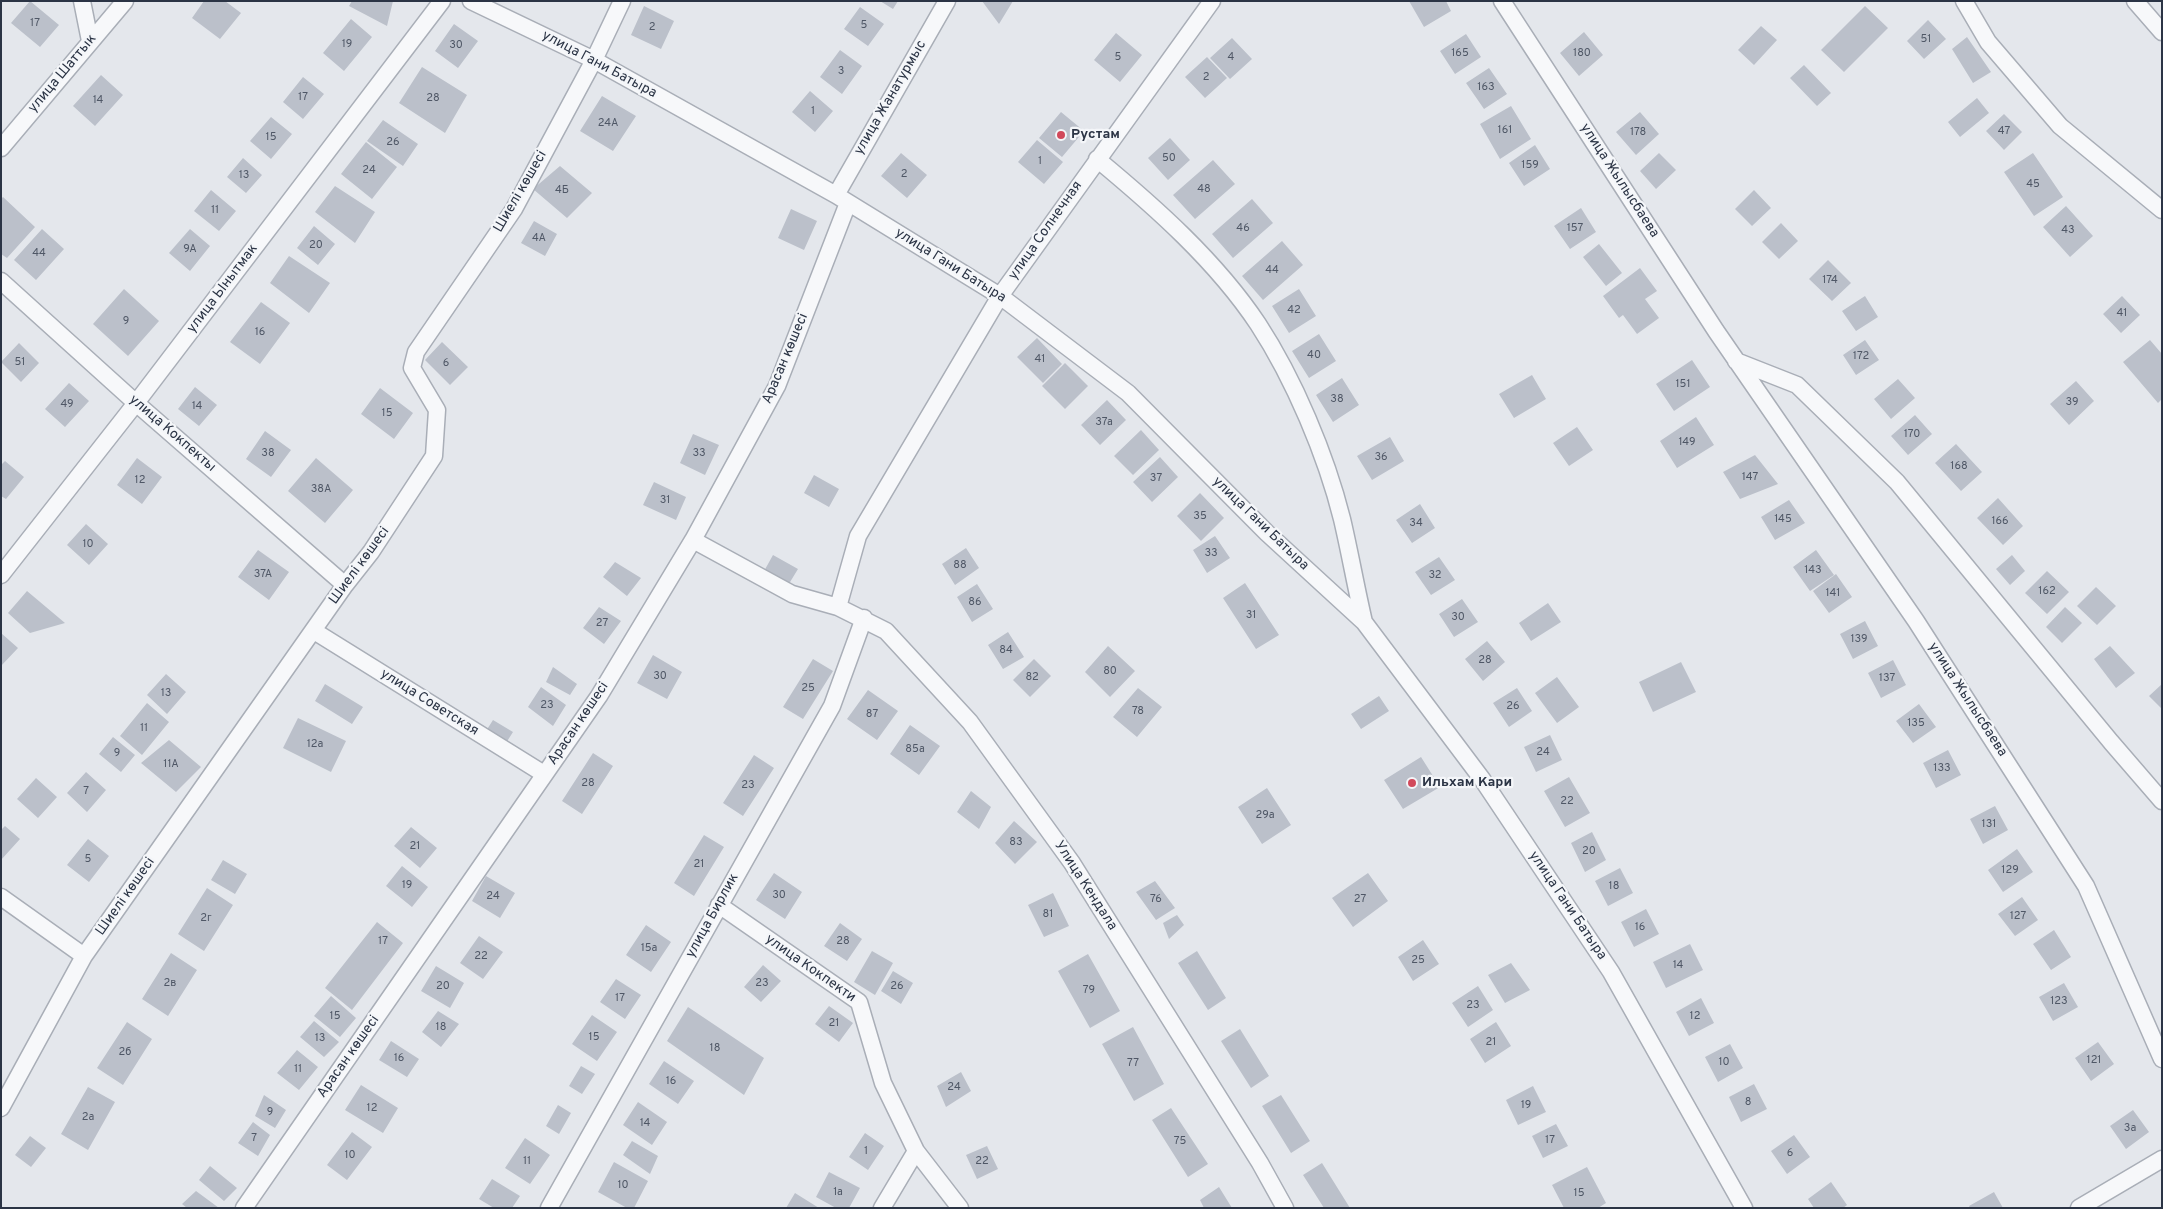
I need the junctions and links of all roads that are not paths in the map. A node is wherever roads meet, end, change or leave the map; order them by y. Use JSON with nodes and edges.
{"nodes":[{"id":1,"x":82,"y":1,"type":"edge"},
{"id":2,"x":125,"y":1,"type":"edge"},
{"id":3,"x":442,"y":1,"type":"edge"},
{"id":4,"x":471,"y":1,"type":"edge"},
{"id":5,"x":622,"y":1,"type":"edge"},
{"id":6,"x":947,"y":1,"type":"edge"},
{"id":7,"x":1212,"y":1,"type":"edge"},
{"id":8,"x":1964,"y":1,"type":"edge"},
{"id":9,"x":2136,"y":1,"type":"edge"},
{"id":10,"x":1510,"y":4,"type":"edge"},
{"id":11,"x":2162,"y":32,"type":"edge"},
{"id":12,"x":90,"y":41,"type":"junction"},
{"id":13,"x":594,"y":60,"type":"junction"},
{"id":14,"x":1,"y":148,"type":"edge"},
{"id":15,"x":1097,"y":159,"type":"junction"},
{"id":16,"x":842,"y":199,"type":"junction"},
{"id":17,"x":2162,"y":210,"type":"edge"},
{"id":18,"x":1,"y":281,"type":"edge"},
{"id":19,"x":1000,"y":296,"type":"junction"},
{"id":20,"x":1736,"y":361,"type":"junction"},
{"id":21,"x":136,"y":403,"type":"junction"},
{"id":22,"x":693,"y":540,"type":"junction"},
{"id":23,"x":1,"y":575,"type":"edge"},
{"id":24,"x":345,"y":585,"type":"junction"},
{"id":25,"x":838,"y":607,"type":"junction"},
{"id":26,"x":864,"y":618,"type":"junction"},
{"id":27,"x":1364,"y":622,"type":"junction"},
{"id":28,"x":314,"y":631,"type":"junction"},
{"id":29,"x":544,"y":774,"type":"junction"},
{"id":30,"x":2162,"y":801,"type":"edge"},
{"id":31,"x":1,"y":897,"type":"edge"},
{"id":32,"x":719,"y":905,"type":"junction"},
{"id":33,"x":84,"y":956,"type":"junction"},
{"id":34,"x":2162,"y":1059,"type":"edge"},
{"id":35,"x":1,"y":1108,"type":"edge"},
{"id":36,"x":916,"y":1152,"type":"junction"},
{"id":37,"x":2162,"y":1159,"type":"edge"},
{"id":38,"x":244,"y":1208,"type":"edge"},
{"id":39,"x":549,"y":1208,"type":"edge"},
{"id":40,"x":882,"y":1208,"type":"edge"},
{"id":41,"x":960,"y":1208,"type":"edge"},
{"id":42,"x":1285,"y":1208,"type":"edge"},
{"id":43,"x":1744,"y":1208,"type":"edge"},
{"id":44,"x":2079,"y":1208,"type":"edge"}],
"edges":[{"from":1,"to":12,"type":"street"},
{"from":2,"to":12,"type":"street","name":"улица Шаттык"},
{"from":3,"to":21,"type":"street","name":"улица Ынытмак"},
{"from":4,"to":13,"type":"street","name":"улица Гани Батыра"},
{"from":5,"to":13,"type":"street","name":"Шиелі көшесі"},
{"from":6,"to":16,"type":"street","name":"улица Жанатурмыс"},
{"from":7,"to":15,"type":"street","name":"улица Солнечная"},
{"from":8,"to":17,"type":"street"},
{"from":9,"to":11,"type":"street"},
{"from":10,"to":20,"type":"street","name":"улица Жылысбаева"},
{"from":12,"to":14,"type":"street","name":"улица Шаттык"},
{"from":13,"to":16,"type":"street","name":"улица Гани Батыра"},
{"from":13,"to":24,"type":"street","name":"Шиелі көшесі"},
{"from":15,"to":19,"type":"street","name":"улица Солнечная"},
{"from":15,"to":27,"type":"street","name":"улица Гани Батыра"},
{"from":16,"to":19,"type":"street","name":"улица Гани Батыра"},
{"from":16,"to":22,"type":"street","name":"Арасан көшесі"},
{"from":18,"to":21,"type":"street","name":"улица Кокпекты"},
{"from":19,"to":25,"type":"street","name":"улица Солнечная"},
{"from":19,"to":27,"type":"street","name":"улица Гани Батыра"},
{"from":20,"to":30,"type":"street"},
{"from":20,"to":34,"type":"street","name":"улица Жылысбаева"},
{"from":21,"to":23,"type":"street","name":"улица Ынытмак"},
{"from":21,"to":24,"type":"street","name":"улица Кокпекты"},
{"from":22,"to":25,"type":"street","name":"Улица Кендала"},
{"from":22,"to":29,"type":"street","name":"Арасан көшесі"},
{"from":24,"to":28,"type":"street","name":"Шиелі көшесі"},
{"from":25,"to":26,"type":"street","name":"Улица Кендала"},
{"from":26,"to":32,"type":"street","name":"улица Бирлик"},
{"from":26,"to":42,"type":"street","name":"Улица Кендала"},
{"from":27,"to":43,"type":"street","name":"улица Гани Батыра"},
{"from":28,"to":29,"type":"street","name":"улица Советская"},
{"from":28,"to":33,"type":"street","name":"Шиелі көшесі"},
{"from":29,"to":38,"type":"street","name":"Арасан көшесі"},
{"from":31,"to":33,"type":"street"},
{"from":32,"to":36,"type":"street","name":"улица Кокпекти"},
{"from":32,"to":39,"type":"street","name":"улица Бирлик"},
{"from":33,"to":35,"type":"street","name":"Шиелі көшесі"},
{"from":36,"to":40,"type":"street"},
{"from":36,"to":41,"type":"street","name":"улица Кокпекти"},
{"from":37,"to":44,"type":"street"}]}
